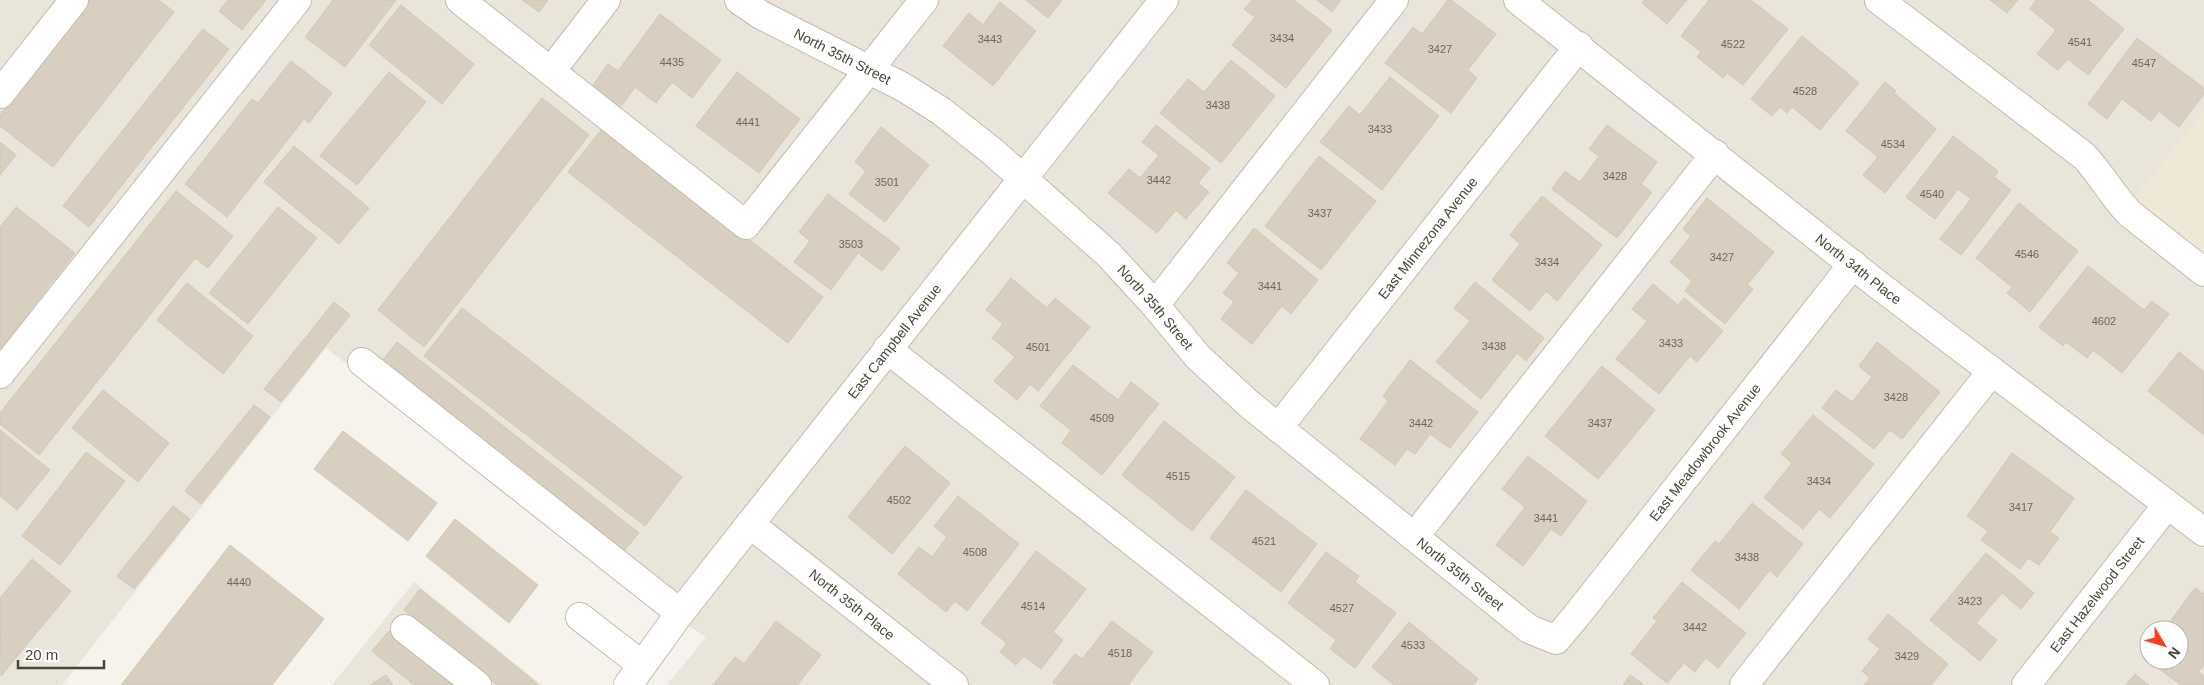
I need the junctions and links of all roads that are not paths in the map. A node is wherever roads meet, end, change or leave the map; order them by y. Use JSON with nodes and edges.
{"nodes":[{"id":1,"x":74,"y":0,"type":"edge"},
{"id":2,"x":297,"y":0,"type":"edge"},
{"id":3,"x":460,"y":0,"type":"edge"},
{"id":4,"x":606,"y":0,"type":"edge"},
{"id":5,"x":739,"y":0,"type":"edge"},
{"id":6,"x":924,"y":0,"type":"edge"},
{"id":7,"x":1164,"y":0,"type":"edge"},
{"id":8,"x":1394,"y":0,"type":"edge"},
{"id":9,"x":1518,"y":0,"type":"edge"},
{"id":10,"x":1879,"y":0,"type":"edge"},
{"id":11,"x":1579,"y":46,"type":"junction"},
{"id":12,"x":869,"y":70,"type":"junction"},
{"id":13,"x":551,"y":71,"type":"junction"},
{"id":14,"x":0,"y":94,"type":"edge"},
{"id":15,"x":1714,"y":154,"type":"junction"},
{"id":16,"x":1023,"y":178,"type":"junction"},
{"id":17,"x":1853,"y":264,"type":"junction"},
{"id":18,"x":2204,"y":272,"type":"edge"},
{"id":19,"x":1155,"y":305,"type":"junction"},
{"id":20,"x":887,"y":349,"type":"junction"},
{"id":21,"x":362,"y":362,"type":"dead end"},
{"id":22,"x":1992,"y":371,"type":"junction"},
{"id":23,"x":0,"y":374,"type":"edge"},
{"id":24,"x":1278,"y":428,"type":"junction"},
{"id":25,"x":2167,"y":505,"type":"junction"},
{"id":26,"x":750,"y":524,"type":"junction"},
{"id":27,"x":2204,"y":532,"type":"edge"},
{"id":28,"x":1414,"y":537,"type":"junction"},
{"id":29,"x":680,"y":613,"type":"junction"},
{"id":30,"x":580,"y":617,"type":"dead end"},
{"id":31,"x":405,"y":629,"type":"dead end"},
{"id":32,"x":1556,"y":640,"type":"joint"},
{"id":33,"x":635,"y":675,"type":"edge"},
{"id":34,"x":477,"y":685,"type":"edge"},
{"id":35,"x":954,"y":685,"type":"edge"},
{"id":36,"x":1315,"y":685,"type":"edge"},
{"id":37,"x":1744,"y":685,"type":"edge"},
{"id":38,"x":2026,"y":685,"type":"edge"}],
"edges":[{"from":1,"to":14,"type":"street"},
{"from":2,"to":23,"type":"street"},
{"from":3,"to":13,"type":"street"},
{"from":4,"to":13,"type":"street"},
{"from":5,"to":12,"type":"street","name":"North 35th Street"},
{"from":6,"to":12,"type":"street"},
{"from":7,"to":16,"type":"street","name":"East Campbell Avenue"},
{"from":8,"to":19,"type":"street"},
{"from":9,"to":11,"type":"street","name":"North 34th Place"},
{"from":10,"to":18,"type":"street"},
{"from":11,"to":15,"type":"street","name":"North 34th Place"},
{"from":11,"to":24,"type":"street","name":"East Minnezona Avenue"},
{"from":12,"to":13,"type":"street"},
{"from":12,"to":16,"type":"street","name":"North 35th Street"},
{"from":15,"to":17,"type":"street","name":"North 34th Place"},
{"from":15,"to":28,"type":"street"},
{"from":16,"to":19,"type":"street","name":"North 35th Street"},
{"from":16,"to":20,"type":"street","name":"East Campbell Avenue"},
{"from":17,"to":22,"type":"street","name":"North 34th Place"},
{"from":17,"to":32,"type":"street","name":"East Meadowbrook Avenue"},
{"from":19,"to":24,"type":"street","name":"North 35th Street"},
{"from":20,"to":26,"type":"street","name":"East Campbell Avenue"},
{"from":20,"to":36,"type":"street"},
{"from":21,"to":29,"type":"street"},
{"from":22,"to":25,"type":"street","name":"North 34th Place"},
{"from":22,"to":37,"type":"street"},
{"from":24,"to":28,"type":"street","name":"North 35th Street"},
{"from":25,"to":27,"type":"street","name":"North 34th Place"},
{"from":25,"to":38,"type":"street","name":"East Hazelwood Street"},
{"from":26,"to":29,"type":"street","name":"East Campbell Avenue"},
{"from":26,"to":35,"type":"street","name":"North 35th Place"},
{"from":28,"to":32,"type":"street","name":"North 35th Street"},
{"from":29,"to":33,"type":"street","name":"East Campbell Avenue"},
{"from":30,"to":33,"type":"street"},
{"from":31,"to":34,"type":"street"}]}
